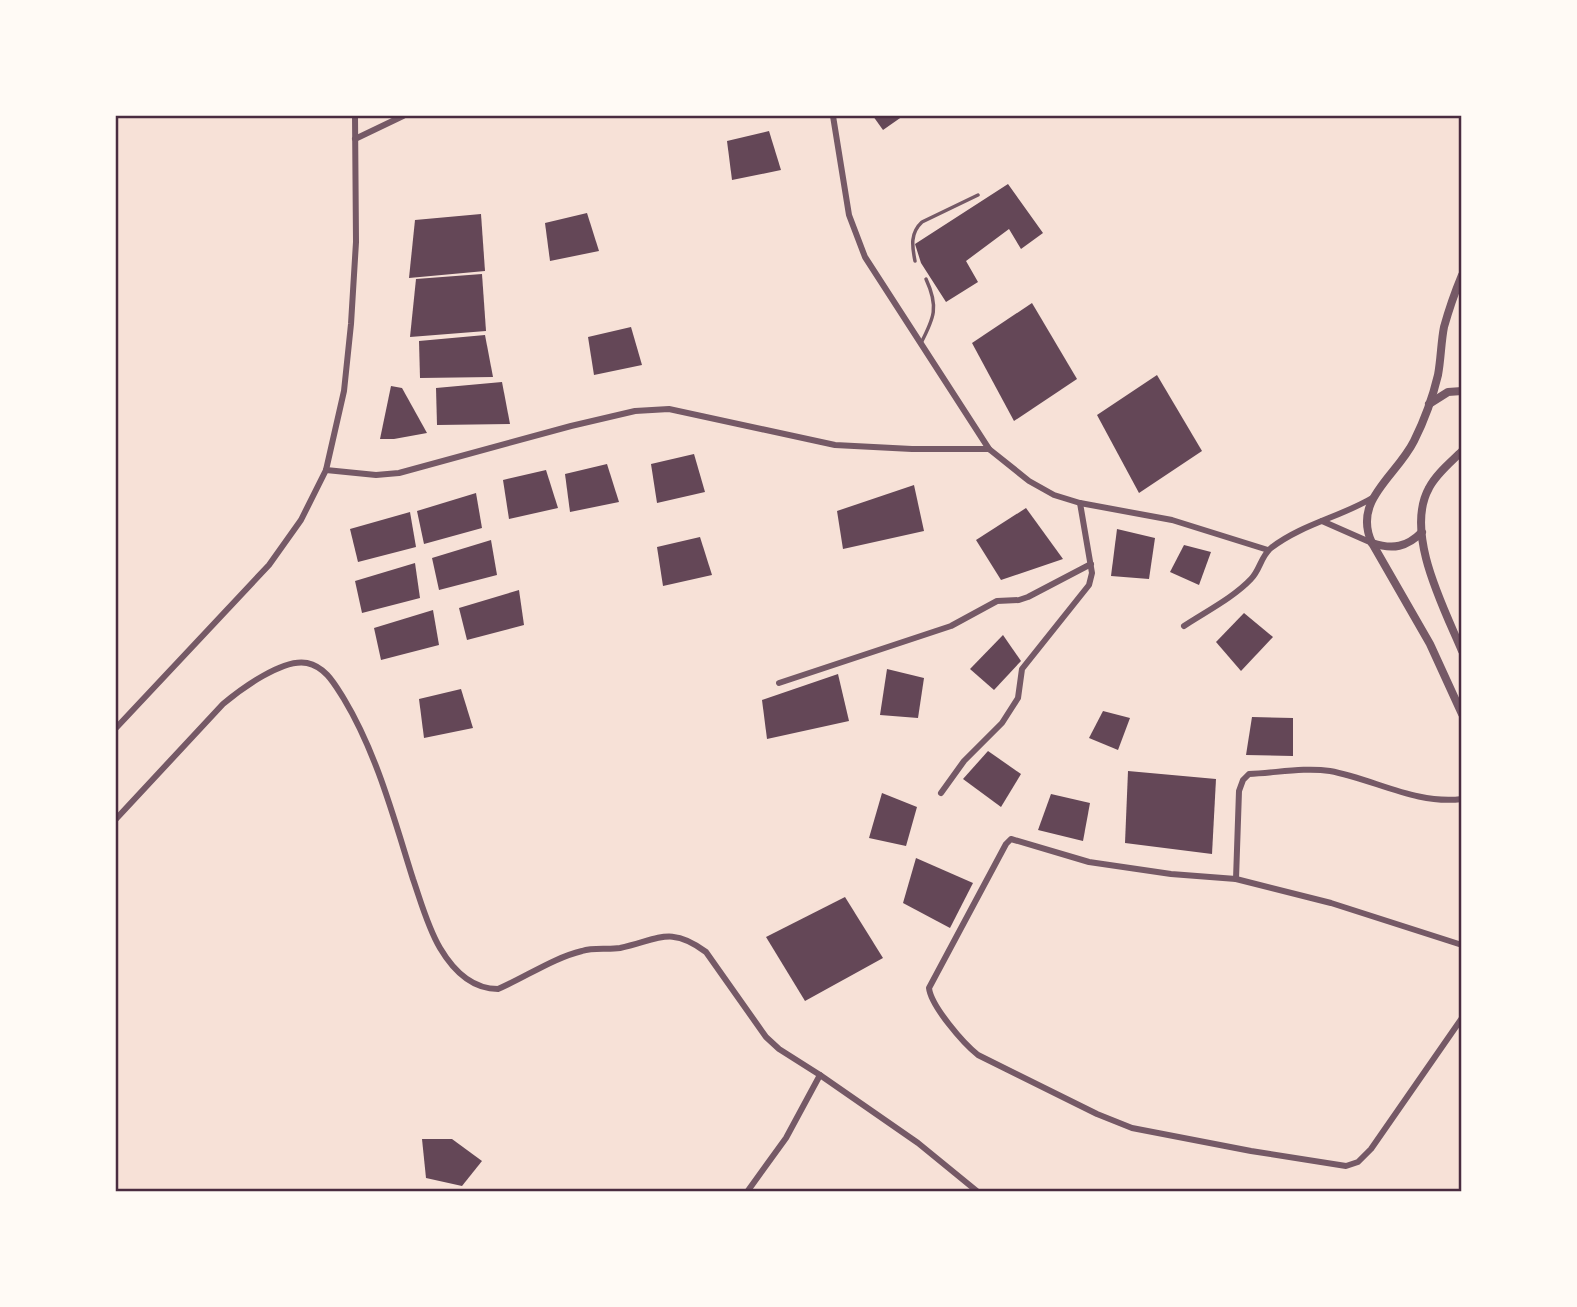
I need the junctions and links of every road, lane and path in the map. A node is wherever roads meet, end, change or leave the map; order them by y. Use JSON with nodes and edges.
{"nodes":[{"id":1,"x":355,"y":116,"type":"edge"},
{"id":2,"x":403,"y":116,"type":"edge"},
{"id":3,"x":833,"y":116,"type":"edge"},
{"id":4,"x":355,"y":139,"type":"junction"},
{"id":5,"x":978,"y":195,"type":"dead end"},
{"id":6,"x":915,"y":261,"type":"dead end"},
{"id":7,"x":1461,"y":275,"type":"edge"},
{"id":8,"x":926,"y":279,"type":"dead end"},
{"id":9,"x":920,"y":345,"type":"junction"},
{"id":10,"x":1461,"y":391,"type":"edge"},
{"id":11,"x":1427,"y":406,"type":"junction"},
{"id":12,"x":989,"y":449,"type":"junction"},
{"id":13,"x":1461,"y":451,"type":"edge"},
{"id":14,"x":326,"y":470,"type":"junction"},
{"id":15,"x":1374,"y":497,"type":"junction"},
{"id":16,"x":1080,"y":503,"type":"junction"},
{"id":17,"x":1320,"y":521,"type":"junction"},
{"id":18,"x":1422,"y":532,"type":"junction"},
{"id":19,"x":1373,"y":543,"type":"junction"},
{"id":20,"x":1268,"y":550,"type":"junction"},
{"id":21,"x":1091,"y":564,"type":"junction"},
{"id":22,"x":1184,"y":626,"type":"dead end"},
{"id":23,"x":1461,"y":651,"type":"edge"},
{"id":24,"x":779,"y":683,"type":"dead end"},
{"id":25,"x":1461,"y":714,"type":"edge"},
{"id":26,"x":116,"y":728,"type":"edge"},
{"id":27,"x":941,"y":793,"type":"dead end"},
{"id":28,"x":1461,"y":799,"type":"edge"},
{"id":29,"x":116,"y":819,"type":"edge"},
{"id":30,"x":1236,"y":879,"type":"junction"},
{"id":31,"x":1461,"y":945,"type":"edge"},
{"id":32,"x":1461,"y":1018,"type":"edge"},
{"id":33,"x":820,"y":1074,"type":"junction"},
{"id":34,"x":747,"y":1192,"type":"edge"},
{"id":35,"x":978,"y":1192,"type":"edge"}],
"edges":[{"from":1,"to":4,"type":"street"},
{"from":2,"to":4,"type":"street"},
{"from":3,"to":9,"type":"street"},
{"from":4,"to":14,"type":"street"},
{"from":5,"to":6,"type":"lane"},
{"from":7,"to":11,"type":"street"},
{"from":8,"to":9,"type":"lane"},
{"from":9,"to":12,"type":"street"},
{"from":10,"to":11,"type":"street"},
{"from":11,"to":15,"type":"street"},
{"from":12,"to":14,"type":"street"},
{"from":12,"to":16,"type":"street"},
{"from":13,"to":18,"type":"street"},
{"from":14,"to":26,"type":"street"},
{"from":15,"to":17,"type":"street"},
{"from":15,"to":19,"type":"street"},
{"from":16,"to":20,"type":"street"},
{"from":16,"to":21,"type":"street"},
{"from":17,"to":19,"type":"street"},
{"from":17,"to":20,"type":"street"},
{"from":18,"to":19,"type":"street"},
{"from":18,"to":23,"type":"street"},
{"from":19,"to":25,"type":"street"},
{"from":20,"to":22,"type":"street"},
{"from":21,"to":24,"type":"street"},
{"from":21,"to":27,"type":"street"},
{"from":28,"to":30,"type":"street"},
{"from":29,"to":33,"type":"street"},
{"from":30,"to":31,"type":"street"},
{"from":30,"to":32,"type":"street"},
{"from":33,"to":34,"type":"street"},
{"from":33,"to":35,"type":"street"}]}
